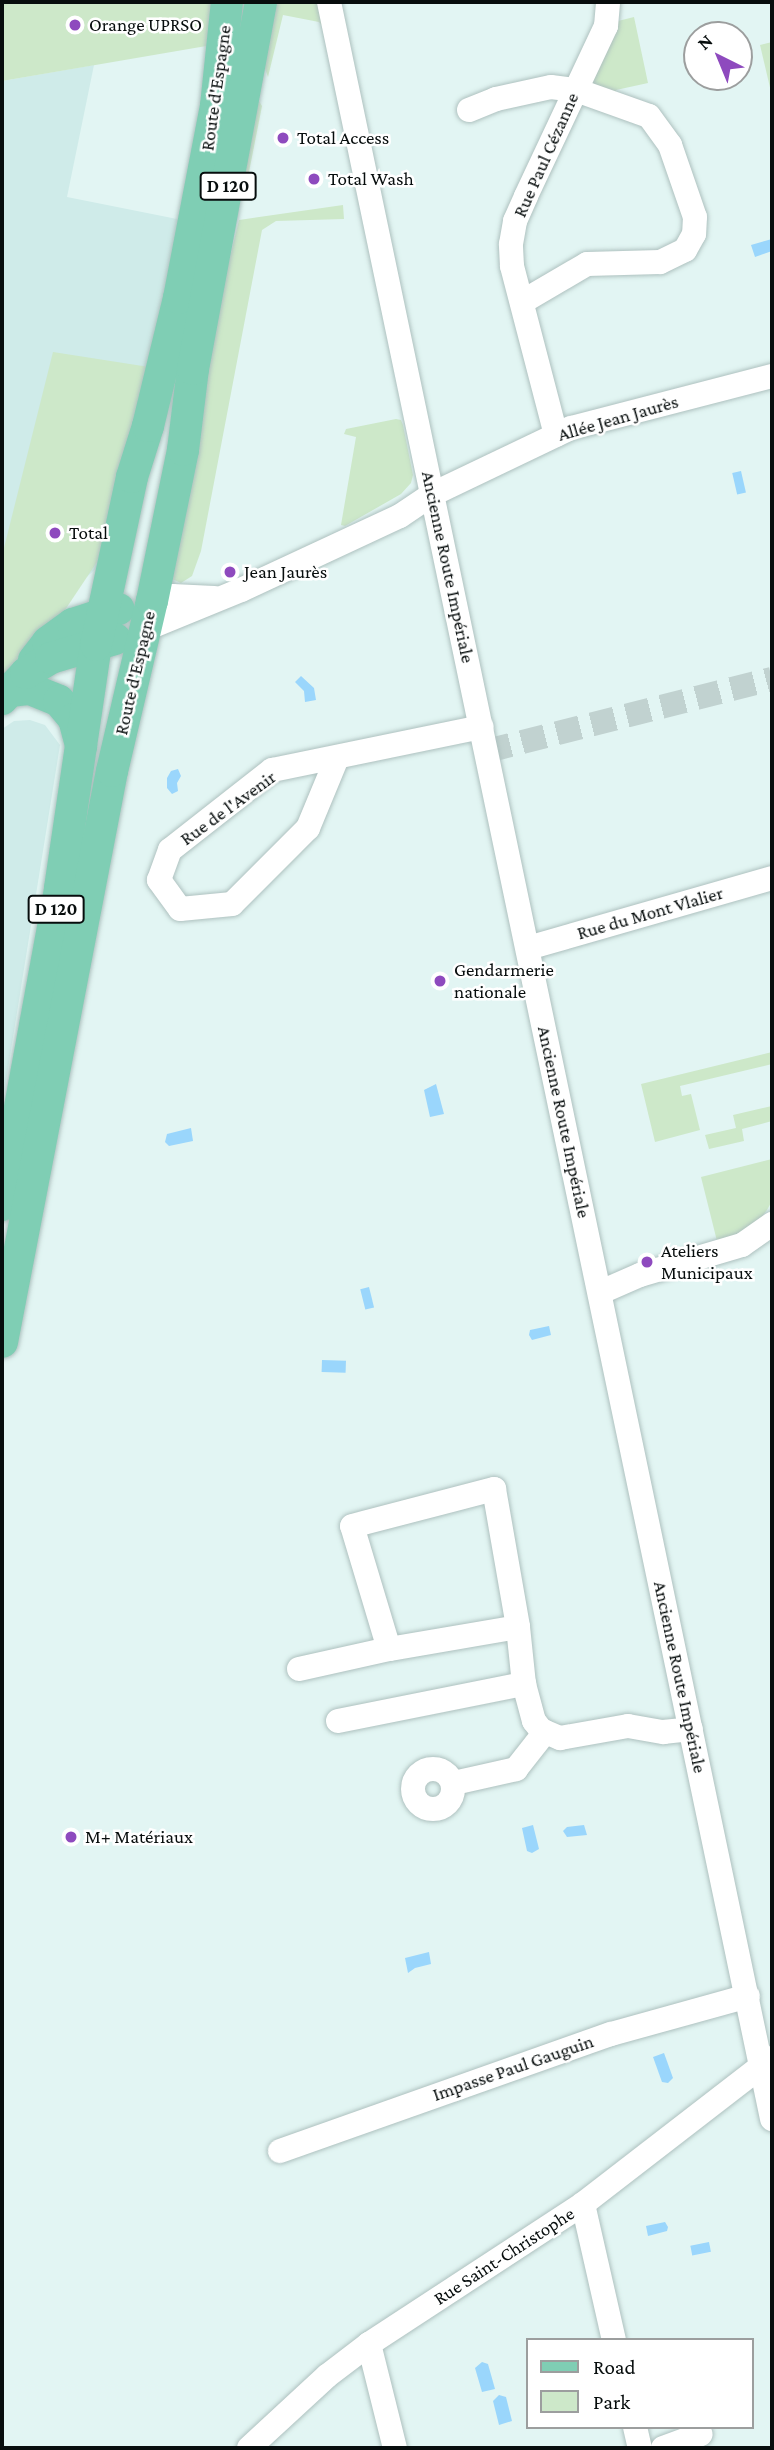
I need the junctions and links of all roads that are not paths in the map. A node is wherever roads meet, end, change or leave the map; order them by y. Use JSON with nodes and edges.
{"nodes":[{"id":1,"x":227,"y":2,"type":"edge"},
{"id":2,"x":261,"y":2,"type":"edge"},
{"id":3,"x":329,"y":2,"type":"edge"},
{"id":4,"x":608,"y":2,"type":"edge"},
{"id":5,"x":576,"y":90,"type":"junction"},
{"id":6,"x":469,"y":110,"type":"dead end"},
{"id":7,"x":522,"y":302,"type":"junction"},
{"id":8,"x":772,"y":376,"type":"edge"},
{"id":9,"x":556,"y":435,"type":"junction"},
{"id":10,"x":433,"y":494,"type":"junction"},
{"id":11,"x":103,"y":613,"type":"junction"},
{"id":12,"x":149,"y":615,"type":"junction"},
{"id":13,"x":96,"y":646,"type":"junction"},
{"id":14,"x":13,"y":688,"type":"edge"},
{"id":15,"x":482,"y":727,"type":"junction"},
{"id":16,"x":81,"y":752,"type":"junction"},
{"id":17,"x":337,"y":758,"type":"junction"},
{"id":18,"x":772,"y":878,"type":"edge"},
{"id":19,"x":528,"y":948,"type":"junction"},
{"id":20,"x":2,"y":1205,"type":"edge"},
{"id":21,"x":772,"y":1224,"type":"edge"},
{"id":22,"x":772,"y":1243,"type":"edge"},
{"id":23,"x":601,"y":1292,"type":"junction"},
{"id":24,"x":2,"y":1342,"type":"edge"},
{"id":25,"x":518,"y":1627,"type":"junction"},
{"id":26,"x":389,"y":1649,"type":"junction"},
{"id":27,"x":299,"y":1670,"type":"dead end"},
{"id":28,"x":524,"y":1684,"type":"junction"},
{"id":29,"x":338,"y":1721,"type":"dead end"},
{"id":30,"x":691,"y":1729,"type":"junction"},
{"id":31,"x":545,"y":1732,"type":"junction"},
{"id":32,"x":454,"y":1783,"type":"dead end"},
{"id":33,"x":748,"y":1996,"type":"junction"},
{"id":34,"x":767,"y":2062,"type":"edge"},
{"id":35,"x":772,"y":2119,"type":"edge"},
{"id":36,"x":280,"y":2151,"type":"dead end"},
{"id":37,"x":583,"y":2204,"type":"junction"},
{"id":38,"x":614,"y":2338,"type":"edge"},
{"id":39,"x":369,"y":2344,"type":"junction"},
{"id":40,"x":635,"y":2429,"type":"edge"},
{"id":41,"x":701,"y":2434,"type":"dead end"},
{"id":42,"x":249,"y":2448,"type":"edge"},
{"id":43,"x":395,"y":2448,"type":"edge"},
{"id":44,"x":640,"y":2448,"type":"edge"},
{"id":45,"x":663,"y":2448,"type":"edge"}],
"edges":[{"from":1,"to":11,"type":"main road","name":"Route d'Espagne","number":"D 120"},
{"from":2,"to":12,"type":"main road","name":"Route d'Espagne","number":"D 120"},
{"from":3,"to":10,"type":"street","name":"Ancienne Route Impériale"},
{"from":4,"to":5,"type":"street","name":"Rue Paul Cézanne"},
{"from":5,"to":6,"type":"street"},
{"from":5,"to":7,"type":"street","name":"Rue Paul Cézanne"},
{"from":5,"to":7,"type":"street"},
{"from":7,"to":9,"type":"street","name":"Rue Paul Cézanne"},
{"from":8,"to":9,"type":"street","name":"Allée Jean Jaurès"},
{"from":9,"to":10,"type":"street","name":"Allée Jean Jaurès"},
{"from":10,"to":12,"type":"street","name":"Allée Jean Jaurès"},
{"from":10,"to":15,"type":"street","name":"Ancienne Route Impériale"},
{"from":11,"to":12,"type":"main road"},
{"from":11,"to":13,"type":"main road","name":"Route d'Espagne","number":"D 120"},
{"from":11,"to":14,"type":"main road"},
{"from":12,"to":13,"type":"main road"},
{"from":12,"to":24,"type":"main road","name":"Route d'Espagne","number":"D 120"},
{"from":13,"to":14,"type":"main road"},
{"from":13,"to":16,"type":"main road","name":"Route d'Espagne","number":"D 120"},
{"from":14,"to":16,"type":"main road"},
{"from":15,"to":17,"type":"street","name":"Rue de l'Avenir"},
{"from":15,"to":19,"type":"street","name":"Ancienne Route Impériale"},
{"from":16,"to":20,"type":"main road","name":"Route d'Espagne","number":"D 120"},
{"from":17,"to":17,"type":"street","name":"Rue de l'Avenir"},
{"from":18,"to":19,"type":"street","name":"Rue du Mont Vlalier"},
{"from":19,"to":23,"type":"street","name":"Ancienne Route Impériale"},
{"from":21,"to":23,"type":"street"},
{"from":22,"to":23,"type":"street"},
{"from":23,"to":30,"type":"street","name":"Ancienne Route Impériale"},
{"from":25,"to":26,"type":"street"},
{"from":25,"to":26,"type":"street"},
{"from":25,"to":28,"type":"street"},
{"from":26,"to":27,"type":"street"},
{"from":28,"to":29,"type":"street"},
{"from":28,"to":31,"type":"street"},
{"from":30,"to":31,"type":"street"},
{"from":30,"to":33,"type":"street","name":"Ancienne Route Impériale"},
{"from":31,"to":32,"type":"street"},
{"from":33,"to":34,"type":"street","name":"Ancienne Route Impériale"},
{"from":33,"to":36,"type":"street","name":"Impasse Paul Gauguin"},
{"from":34,"to":35,"type":"street","name":"Ancienne Route Impériale"},
{"from":34,"to":37,"type":"street","name":"Rue Saint-Christophe"},
{"from":37,"to":38,"type":"street"},
{"from":37,"to":39,"type":"street","name":"Rue Saint-Christophe"},
{"from":39,"to":42,"type":"street","name":"Rue Saint-Christophe"},
{"from":39,"to":43,"type":"street"},
{"from":40,"to":44,"type":"street"},
{"from":41,"to":45,"type":"street"}]}
